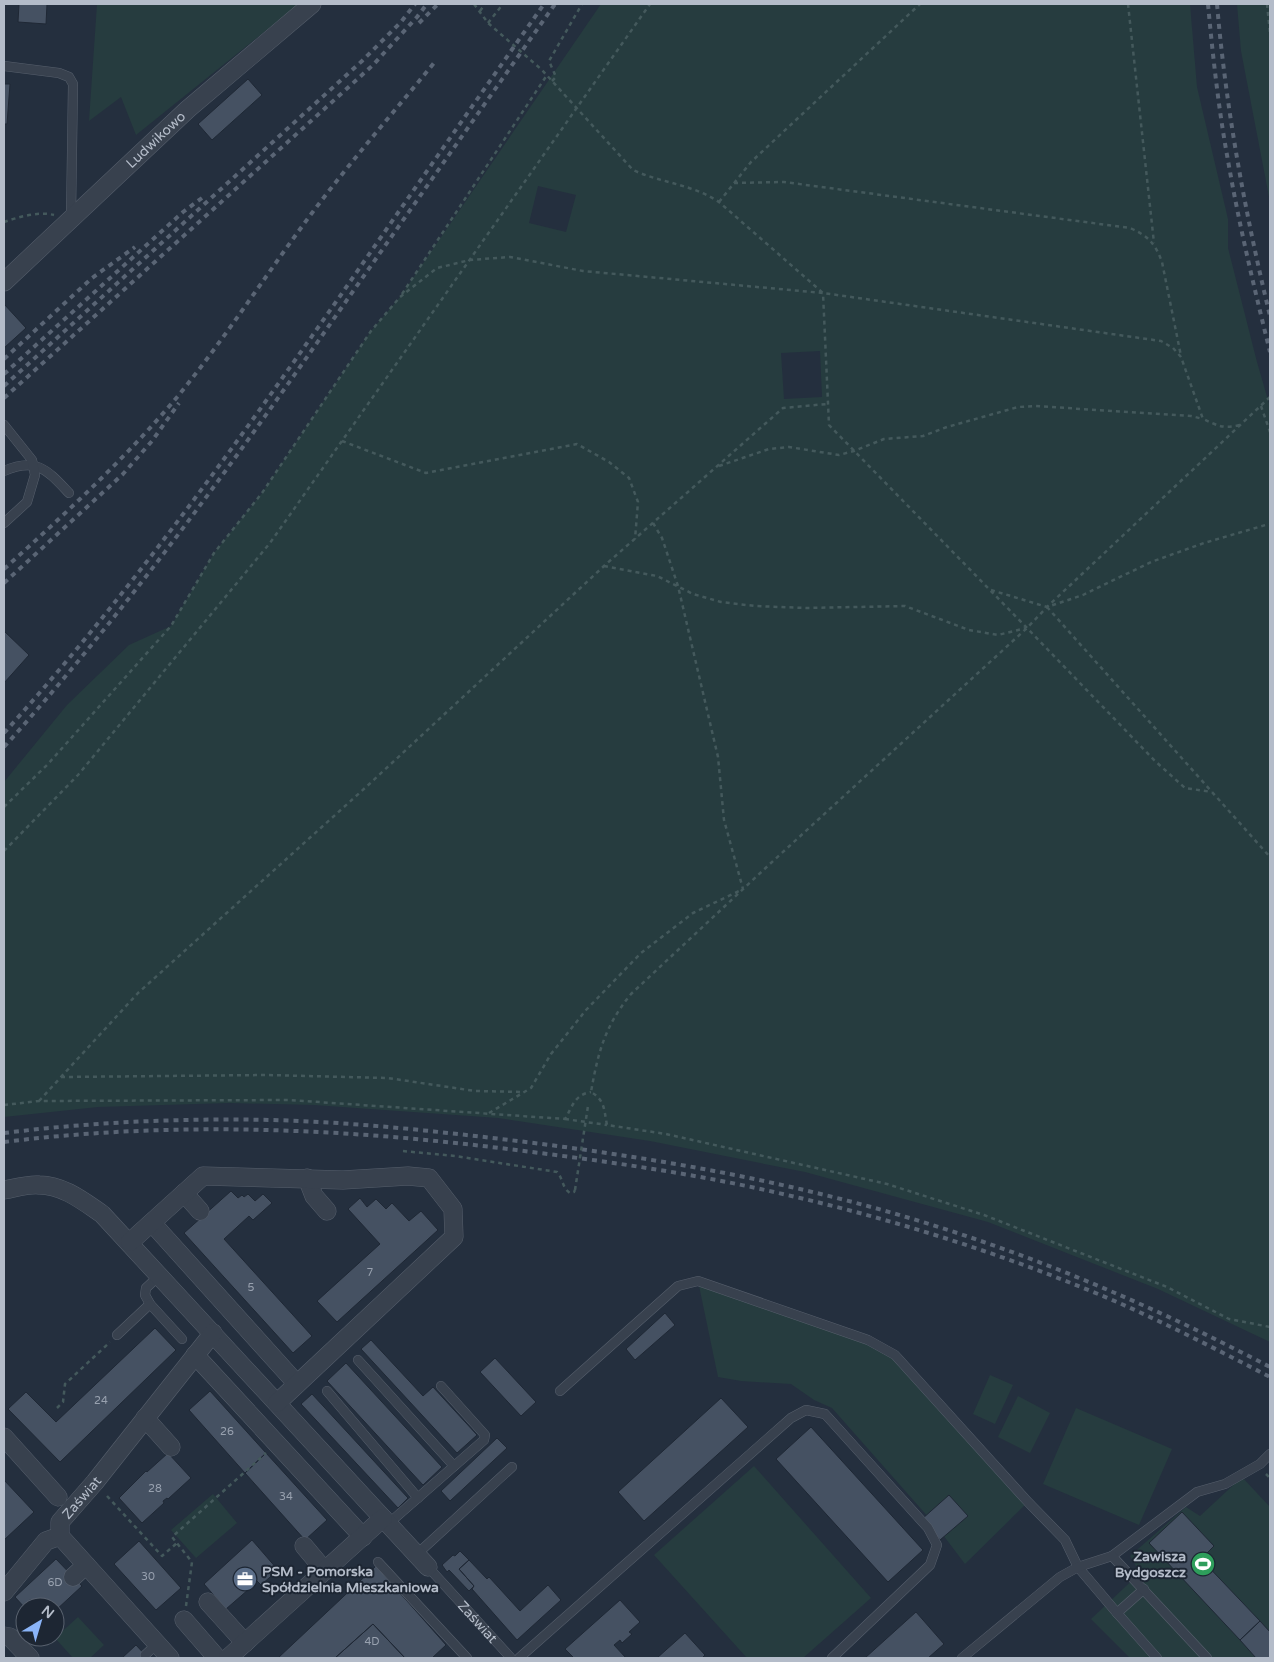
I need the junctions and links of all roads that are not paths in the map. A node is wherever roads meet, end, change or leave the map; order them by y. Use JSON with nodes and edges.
{"nodes":[{"id":1,"x":312,"y":4,"type":"edge"},
{"id":2,"x":4,"y":66,"type":"edge"},
{"id":3,"x":71,"y":220,"type":"junction"},
{"id":4,"x":4,"y":282,"type":"edge"},
{"id":5,"x":4,"y":425,"type":"edge"},
{"id":6,"x":33,"y":465,"type":"junction"},
{"id":7,"x":4,"y":471,"type":"edge"},
{"id":8,"x":69,"y":493,"type":"dead end"},
{"id":9,"x":4,"y":523,"type":"edge"},
{"id":10,"x":307,"y":1178,"type":"junction"},
{"id":11,"x":4,"y":1190,"type":"edge"},
{"id":12,"x":184,"y":1193,"type":"junction"},
{"id":13,"x":200,"y":1211,"type":"dead end"},
{"id":14,"x":327,"y":1211,"type":"dead end"},
{"id":15,"x":152,"y":1223,"type":"junction"},
{"id":16,"x":130,"y":1242,"type":"junction"},
{"id":17,"x":160,"y":1275,"type":"junction"},
{"id":18,"x":150,"y":1304,"type":"junction"},
{"id":19,"x":213,"y":1333,"type":"junction"},
{"id":20,"x":115,"y":1336,"type":"road end"},
{"id":21,"x":182,"y":1339,"type":"dead end"},
{"id":22,"x":195,"y":1355,"type":"junction"},
{"id":23,"x":358,"y":1360,"type":"dead end"},
{"id":24,"x":297,"y":1384,"type":"junction"},
{"id":25,"x":441,"y":1386,"type":"dead end"},
{"id":26,"x":327,"y":1391,"type":"dead end"},
{"id":27,"x":560,"y":1391,"type":"dead end"},
{"id":28,"x":277,"y":1403,"type":"junction"},
{"id":29,"x":146,"y":1418,"type":"junction"},
{"id":30,"x":4,"y":1437,"type":"edge"},
{"id":31,"x":171,"y":1447,"type":"dead end"},
{"id":32,"x":1270,"y":1454,"type":"edge"},
{"id":33,"x":454,"y":1466,"type":"junction"},
{"id":34,"x":512,"y":1467,"type":"dead end"},
{"id":35,"x":58,"y":1497,"type":"dead end"},
{"id":36,"x":418,"y":1498,"type":"junction"},
{"id":37,"x":385,"y":1521,"type":"junction"},
{"id":38,"x":60,"y":1536,"type":"junction"},
{"id":39,"x":363,"y":1537,"type":"junction"},
{"id":40,"x":304,"y":1546,"type":"dead end"},
{"id":41,"x":1112,"y":1556,"type":"junction"},
{"id":42,"x":422,"y":1561,"type":"junction"},
{"id":43,"x":378,"y":1562,"type":"dead end"},
{"id":44,"x":1078,"y":1568,"type":"junction"},
{"id":45,"x":325,"y":1571,"type":"junction"},
{"id":46,"x":1144,"y":1589,"type":"junction"},
{"id":47,"x":4,"y":1592,"type":"edge"},
{"id":48,"x":208,"y":1602,"type":"dead end"},
{"id":49,"x":1117,"y":1613,"type":"junction"},
{"id":50,"x":184,"y":1620,"type":"road end"},
{"id":51,"x":4,"y":1636,"type":"edge"},
{"id":52,"x":245,"y":1643,"type":"junction"},
{"id":53,"x":30,"y":1658,"type":"edge"},
{"id":54,"x":170,"y":1658,"type":"edge"},
{"id":55,"x":217,"y":1658,"type":"edge"},
{"id":56,"x":228,"y":1658,"type":"edge"},
{"id":57,"x":467,"y":1658,"type":"edge"},
{"id":58,"x":511,"y":1658,"type":"edge"},
{"id":59,"x":519,"y":1658,"type":"edge"},
{"id":60,"x":832,"y":1658,"type":"edge"},
{"id":61,"x":962,"y":1658,"type":"edge"},
{"id":62,"x":1158,"y":1658,"type":"edge"},
{"id":63,"x":1207,"y":1658,"type":"edge"}],
"edges":[{"from":1,"to":3,"type":"street","name":"Ludwikowo"},
{"from":2,"to":3,"type":"lane"},
{"from":3,"to":4,"type":"street","name":"Ludwikowo"},
{"from":5,"to":6,"type":"lane"},
{"from":6,"to":7,"type":"lane"},
{"from":6,"to":8,"type":"lane"},
{"from":6,"to":9,"type":"lane"},
{"from":10,"to":12,"type":"street"},
{"from":10,"to":14,"type":"street"},
{"from":10,"to":24,"type":"street"},
{"from":11,"to":16,"type":"street","name":"Zaświat"},
{"from":12,"to":13,"type":"street"},
{"from":12,"to":15,"type":"street"},
{"from":15,"to":16,"type":"street"},
{"from":15,"to":24,"type":"street"},
{"from":16,"to":17,"type":"street","name":"Zaświat"},
{"from":17,"to":18,"type":"lane"},
{"from":17,"to":19,"type":"street","name":"Zaświat"},
{"from":18,"to":20,"type":"lane"},
{"from":18,"to":21,"type":"lane"},
{"from":19,"to":22,"type":"street","name":"Zaświat"},
{"from":19,"to":28,"type":"street","name":"Zaświat"},
{"from":22,"to":29,"type":"street","name":"Zaświat"},
{"from":22,"to":39,"type":"street"},
{"from":23,"to":33,"type":"lane"},
{"from":24,"to":28,"type":"street"},
{"from":25,"to":33,"type":"lane"},
{"from":26,"to":36,"type":"lane"},
{"from":27,"to":44,"type":"lane"},
{"from":28,"to":37,"type":"street","name":"Zaświat"},
{"from":29,"to":31,"type":"street"},
{"from":29,"to":38,"type":"street","name":"Zaświat"},
{"from":30,"to":35,"type":"street"},
{"from":32,"to":41,"type":"lane"},
{"from":33,"to":36,"type":"lane"},
{"from":34,"to":42,"type":"lane"},
{"from":36,"to":37,"type":"lane"},
{"from":37,"to":39,"type":"street"},
{"from":37,"to":42,"type":"street","name":"Zaświat"},
{"from":38,"to":47,"type":"street"},
{"from":38,"to":54,"type":"street","name":"Zaświat"},
{"from":39,"to":45,"type":"street"},
{"from":40,"to":45,"type":"street"},
{"from":41,"to":44,"type":"lane"},
{"from":41,"to":46,"type":"lane"},
{"from":42,"to":58,"type":"lane","name":"Zaświat"},
{"from":43,"to":57,"type":"lane"},
{"from":44,"to":49,"type":"lane"},
{"from":44,"to":61,"type":"lane"},
{"from":45,"to":52,"type":"street"},
{"from":46,"to":49,"type":"lane"},
{"from":46,"to":63,"type":"lane"},
{"from":48,"to":52,"type":"street"},
{"from":49,"to":62,"type":"lane"},
{"from":50,"to":55,"type":"street"},
{"from":51,"to":53,"type":"street"},
{"from":52,"to":56,"type":"street"},
{"from":59,"to":60,"type":"lane"}]}
